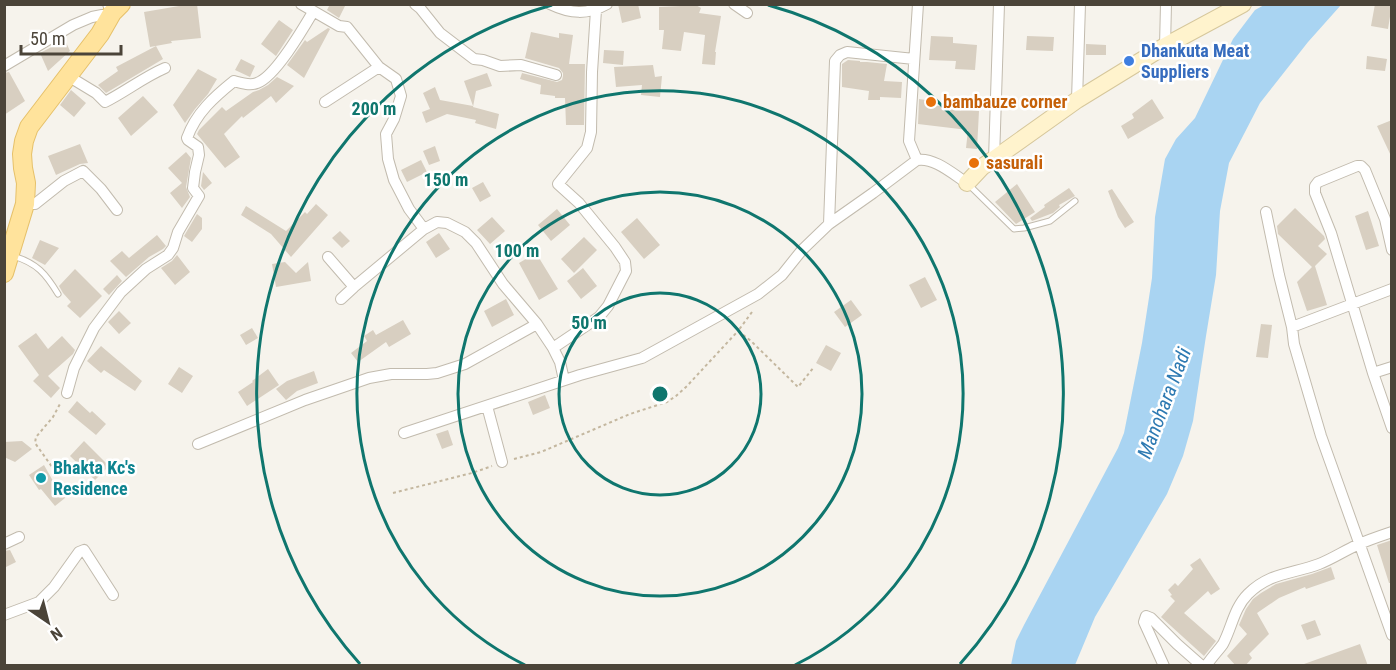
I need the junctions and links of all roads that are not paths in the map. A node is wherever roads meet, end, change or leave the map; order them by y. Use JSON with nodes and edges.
{"nodes":[{"id":1,"x":301,"y":4,"type":"edge"},
{"id":2,"x":415,"y":4,"type":"edge"},
{"id":3,"x":550,"y":4,"type":"edge"},
{"id":4,"x":607,"y":4,"type":"edge"},
{"id":5,"x":734,"y":4,"type":"edge"},
{"id":6,"x":918,"y":4,"type":"edge"},
{"id":7,"x":999,"y":4,"type":"edge"},
{"id":8,"x":1080,"y":4,"type":"edge"},
{"id":9,"x":1166,"y":4,"type":"edge"},
{"id":10,"x":1243,"y":4,"type":"edge"},
{"id":11,"x":114,"y":7,"type":"edge"},
{"id":12,"x":1226,"y":9,"type":"edge"},
{"id":13,"x":596,"y":10,"type":"junction"},
{"id":14,"x":314,"y":12,"type":"junction"},
{"id":15,"x":747,"y":13,"type":"dead end"},
{"id":16,"x":1165,"y":46,"type":"junction"},
{"id":17,"x":914,"y":59,"type":"junction"},
{"id":18,"x":4,"y":66,"type":"edge"},
{"id":19,"x":379,"y":67,"type":"junction"},
{"id":20,"x":165,"y":68,"type":"dead end"},
{"id":21,"x":556,"y":75,"type":"dead end"},
{"id":22,"x":68,"y":76,"type":"junction"},
{"id":23,"x":1077,"y":100,"type":"junction"},
{"id":24,"x":325,"y":102,"type":"dead end"},
{"id":25,"x":994,"y":159,"type":"junction"},
{"id":26,"x":917,"y":160,"type":"junction"},
{"id":27,"x":967,"y":183,"type":"junction"},
{"id":28,"x":1075,"y":201,"type":"dead end"},
{"id":29,"x":25,"y":204,"type":"junction"},
{"id":30,"x":117,"y":210,"type":"dead end"},
{"id":31,"x":1266,"y":212,"type":"dead end"},
{"id":32,"x":829,"y":224,"type":"junction"},
{"id":33,"x":424,"y":229,"type":"junction"},
{"id":34,"x":1392,"y":250,"type":"edge"},
{"id":35,"x":10,"y":255,"type":"junction"},
{"id":36,"x":328,"y":257,"type":"dead end"},
{"id":37,"x":4,"y":273,"type":"edge"},
{"id":38,"x":354,"y":287,"type":"junction"},
{"id":39,"x":1392,"y":289,"type":"edge"},
{"id":40,"x":58,"y":294,"type":"dead end"},
{"id":41,"x":341,"y":299,"type":"dead end"},
{"id":42,"x":1352,"y":304,"type":"junction"},
{"id":43,"x":537,"y":324,"type":"junction"},
{"id":44,"x":1292,"y":327,"type":"junction"},
{"id":45,"x":554,"y":348,"type":"junction"},
{"id":46,"x":1392,"y":367,"type":"edge"},
{"id":47,"x":1372,"y":373,"type":"junction"},
{"id":48,"x":564,"y":380,"type":"junction"},
{"id":49,"x":67,"y":393,"type":"road end"},
{"id":50,"x":487,"y":406,"type":"junction"},
{"id":51,"x":1392,"y":428,"type":"edge"},
{"id":52,"x":404,"y":433,"type":"dead end"},
{"id":53,"x":198,"y":444,"type":"dead end"},
{"id":54,"x":502,"y":462,"type":"road end"},
{"id":55,"x":1392,"y":532,"type":"edge"},
{"id":56,"x":19,"y":537,"type":"dead end"},
{"id":57,"x":4,"y":544,"type":"edge"},
{"id":58,"x":1359,"y":544,"type":"junction"},
{"id":59,"x":113,"y":595,"type":"dead end"},
{"id":60,"x":4,"y":615,"type":"edge"},
{"id":61,"x":1392,"y":635,"type":"edge"},
{"id":62,"x":1164,"y":666,"type":"edge"},
{"id":63,"x":1204,"y":666,"type":"edge"}],
"edges":[{"from":1,"to":14,"type":"street"},
{"from":2,"to":21,"type":"street"},
{"from":3,"to":13,"type":"street"},
{"from":4,"to":13,"type":"street"},
{"from":5,"to":15,"type":"street"},
{"from":6,"to":17,"type":"street"},
{"from":7,"to":25,"type":"street"},
{"from":8,"to":23,"type":"street"},
{"from":9,"to":16,"type":"street"},
{"from":10,"to":12,"type":"street"},
{"from":11,"to":18,"type":"street"},
{"from":11,"to":22,"type":"main road"},
{"from":12,"to":16,"type":"street"},
{"from":13,"to":45,"type":"street"},
{"from":14,"to":19,"type":"street"},
{"from":14,"to":49,"type":"street"},
{"from":16,"to":23,"type":"street"},
{"from":17,"to":26,"type":"street"},
{"from":17,"to":32,"type":"street"},
{"from":19,"to":24,"type":"street"},
{"from":19,"to":33,"type":"street"},
{"from":20,"to":22,"type":"street"},
{"from":22,"to":29,"type":"main road"},
{"from":23,"to":25,"type":"street"},
{"from":25,"to":27,"type":"street"},
{"from":26,"to":27,"type":"street"},
{"from":26,"to":32,"type":"street"},
{"from":27,"to":28,"type":"lane"},
{"from":29,"to":30,"type":"street"},
{"from":29,"to":35,"type":"main road"},
{"from":31,"to":44,"type":"street"},
{"from":32,"to":48,"type":"street"},
{"from":33,"to":38,"type":"street"},
{"from":33,"to":43,"type":"street"},
{"from":34,"to":42,"type":"street"},
{"from":35,"to":37,"type":"main road"},
{"from":35,"to":40,"type":"lane"},
{"from":36,"to":38,"type":"street"},
{"from":38,"to":41,"type":"street"},
{"from":39,"to":42,"type":"street"},
{"from":42,"to":44,"type":"street"},
{"from":42,"to":47,"type":"street"},
{"from":43,"to":45,"type":"street"},
{"from":43,"to":53,"type":"street"},
{"from":44,"to":58,"type":"street"},
{"from":45,"to":48,"type":"street"},
{"from":46,"to":47,"type":"street"},
{"from":47,"to":51,"type":"street"},
{"from":48,"to":50,"type":"street"},
{"from":50,"to":52,"type":"street"},
{"from":50,"to":54,"type":"street"},
{"from":55,"to":58,"type":"street"},
{"from":56,"to":57,"type":"street"},
{"from":58,"to":61,"type":"street"},
{"from":58,"to":63,"type":"street"},
{"from":59,"to":60,"type":"street"},
{"from":62,"to":63,"type":"street"}]}
